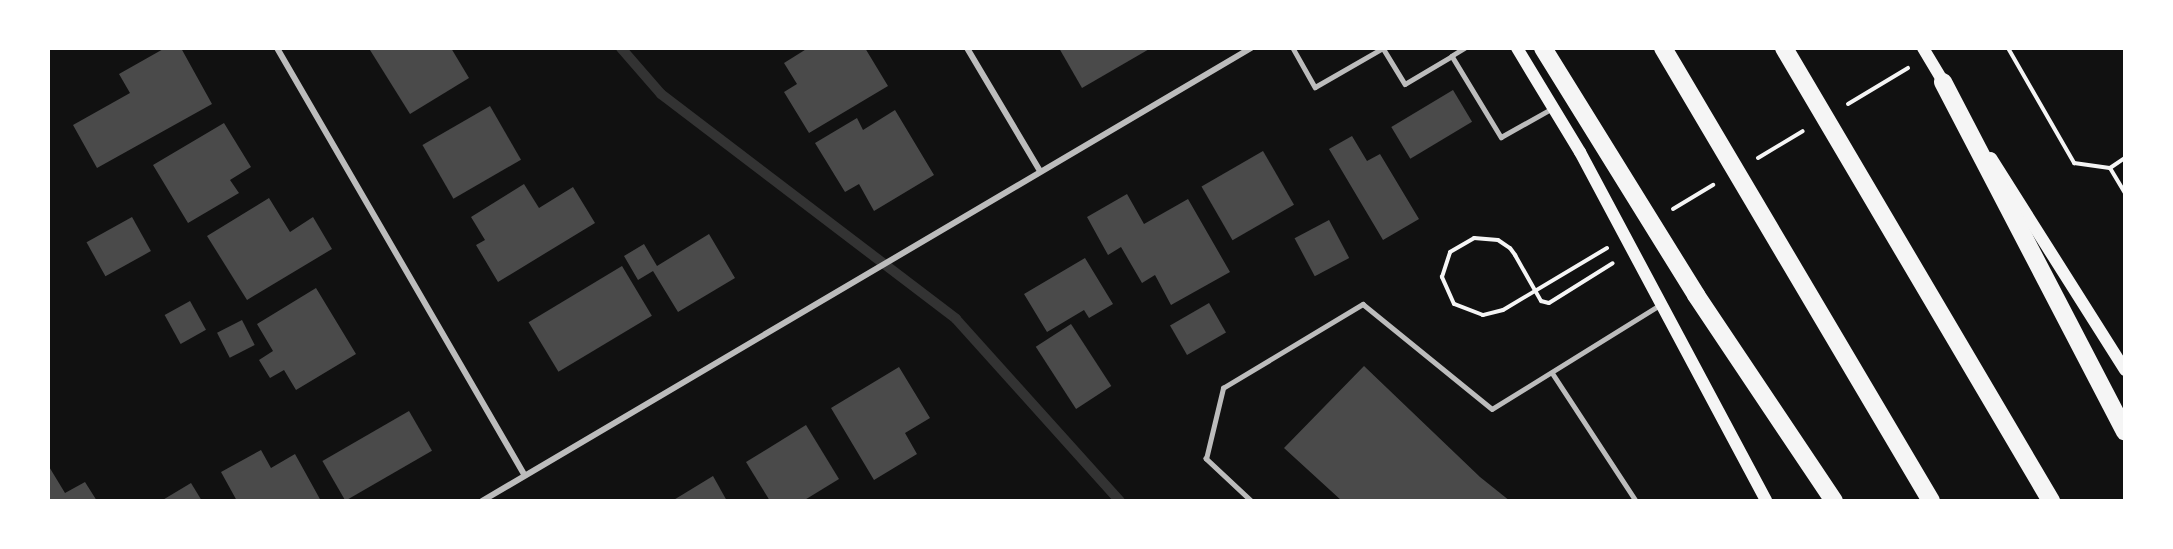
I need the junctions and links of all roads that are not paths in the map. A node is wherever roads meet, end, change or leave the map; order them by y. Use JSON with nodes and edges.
{"nodes":[{"id":1,"x":277,"y":48,"type":"edge"},
{"id":2,"x":967,"y":48,"type":"edge"},
{"id":3,"x":1251,"y":48,"type":"edge"},
{"id":4,"x":1293,"y":48,"type":"edge"},
{"id":5,"x":1383,"y":48,"type":"edge"},
{"id":6,"x":1466,"y":48,"type":"edge"},
{"id":7,"x":1517,"y":48,"type":"edge"},
{"id":8,"x":1543,"y":48,"type":"edge"},
{"id":9,"x":1663,"y":48,"type":"edge"},
{"id":10,"x":1785,"y":48,"type":"edge"},
{"id":11,"x":1923,"y":48,"type":"edge"},
{"id":12,"x":1452,"y":56,"type":"junction"},
{"id":13,"x":1943,"y":82,"type":"junction"},
{"id":14,"x":1553,"y":107,"type":"junction"},
{"id":15,"x":1040,"y":171,"type":"junction"},
{"id":16,"x":1660,"y":305,"type":"junction"},
{"id":17,"x":2125,"y":370,"type":"edge"},
{"id":18,"x":1553,"y":374,"type":"junction"},
{"id":19,"x":2125,"y":432,"type":"edge"},
{"id":20,"x":524,"y":474,"type":"junction"},
{"id":21,"x":482,"y":501,"type":"edge"},
{"id":22,"x":1251,"y":501,"type":"edge"},
{"id":23,"x":1636,"y":501,"type":"edge"},
{"id":24,"x":1766,"y":501,"type":"edge"},
{"id":25,"x":1834,"y":501,"type":"edge"},
{"id":26,"x":1931,"y":501,"type":"edge"},
{"id":27,"x":2051,"y":501,"type":"edge"}],
"edges":[{"from":1,"to":20,"type":"street"},
{"from":2,"to":15,"type":"street"},
{"from":3,"to":15,"type":"street"},
{"from":4,"to":5,"type":"lane"},
{"from":5,"to":12,"type":"lane"},
{"from":6,"to":12,"type":"lane"},
{"from":7,"to":14,"type":"main road"},
{"from":8,"to":25,"type":"highway"},
{"from":9,"to":26,"type":"highway"},
{"from":10,"to":27,"type":"highway"},
{"from":11,"to":13,"type":"main road"},
{"from":12,"to":14,"type":"lane"},
{"from":13,"to":17,"type":"main road"},
{"from":13,"to":19,"type":"highway"},
{"from":14,"to":16,"type":"main road"},
{"from":15,"to":20,"type":"street"},
{"from":16,"to":18,"type":"lane"},
{"from":16,"to":24,"type":"main road"},
{"from":18,"to":22,"type":"lane"},
{"from":18,"to":23,"type":"lane"},
{"from":20,"to":21,"type":"street"}]}
